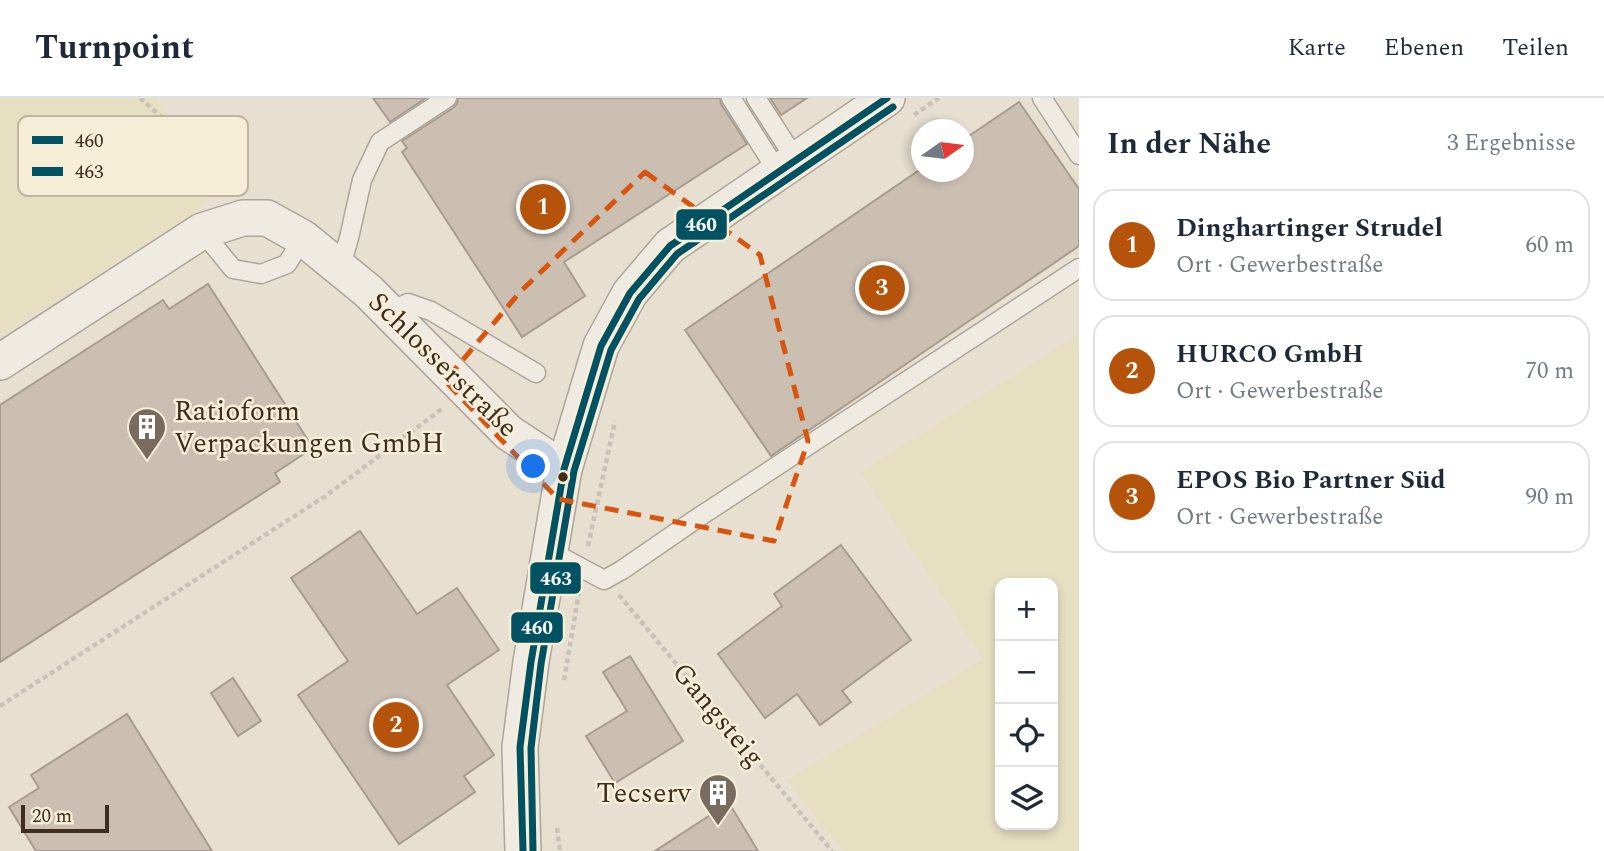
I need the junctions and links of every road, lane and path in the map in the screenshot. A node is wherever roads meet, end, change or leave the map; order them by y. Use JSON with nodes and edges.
{"nodes":[{"id":1,"x":140,"y":98,"type":"edge"},
{"id":2,"x":447,"y":98,"type":"edge"},
{"id":3,"x":731,"y":98,"type":"edge"},
{"id":4,"x":756,"y":98,"type":"edge"},
{"id":5,"x":939,"y":98,"type":"edge"},
{"id":6,"x":1042,"y":98,"type":"edge"},
{"id":7,"x":891,"y":104,"type":"edge"},
{"id":8,"x":160,"y":116,"type":"edge"},
{"id":9,"x":1079,"y":155,"type":"edge"},
{"id":10,"x":787,"y":166,"type":"junction"},
{"id":11,"x":243,"y":196,"type":"edge"},
{"id":12,"x":267,"y":218,"type":"junction"},
{"id":13,"x":202,"y":230,"type":"junction"},
{"id":14,"x":303,"y":238,"type":"junction"},
{"id":15,"x":1079,"y":268,"type":"edge"},
{"id":16,"x":340,"y":269,"type":"junction"},
{"id":17,"x":388,"y":312,"type":"junction"},
{"id":18,"x":0,"y":362,"type":"edge"},
{"id":19,"x":536,"y":373,"type":"dead end"},
{"id":20,"x":467,"y":390,"type":"junction"},
{"id":21,"x":617,"y":408,"type":"dead end"},
{"id":22,"x":564,"y":469,"type":"junction"},
{"id":23,"x":550,"y":551,"type":"junction"},
{"id":24,"x":583,"y":568,"type":"junction"},
{"id":25,"x":604,"y":580,"type":"junction"},
{"id":26,"x":562,"y":690,"type":"dead end"},
{"id":27,"x":0,"y":706,"type":"edge"},
{"id":28,"x":556,"y":825,"type":"dead end"},
{"id":29,"x":523,"y":851,"type":"edge"},
{"id":30,"x":560,"y":851,"type":"edge"},
{"id":31,"x":832,"y":851,"type":"edge"}],
"edges":[{"from":1,"to":8,"type":"path"},
{"from":2,"to":16,"type":"lane"},
{"from":3,"to":10,"type":"lane"},
{"from":4,"to":10,"type":"lane"},
{"from":5,"to":7,"type":"path"},
{"from":6,"to":9,"type":"lane"},
{"from":7,"to":10,"type":"street"},
{"from":10,"to":22,"type":"street"},
{"from":11,"to":12,"type":"path"},
{"from":12,"to":13,"type":"street"},
{"from":12,"to":14,"type":"street","name":"Schlosserstraße"},
{"from":13,"to":14,"type":"lane"},
{"from":13,"to":18,"type":"street"},
{"from":14,"to":16,"type":"street","name":"Schlosserstraße"},
{"from":15,"to":25,"type":"lane"},
{"from":16,"to":17,"type":"street","name":"Schlosserstraße"},
{"from":17,"to":19,"type":"lane"},
{"from":17,"to":20,"type":"street","name":"Schlosserstraße"},
{"from":20,"to":22,"type":"street","name":"Schlosserstraße"},
{"from":20,"to":27,"type":"path"},
{"from":21,"to":24,"type":"path"},
{"from":22,"to":23,"type":"street"},
{"from":23,"to":24,"type":"lane"},
{"from":23,"to":29,"type":"street"},
{"from":24,"to":25,"type":"lane"},
{"from":24,"to":26,"type":"path"},
{"from":25,"to":31,"type":"path","name":"Gangsteig"},
{"from":28,"to":30,"type":"path"}]}
